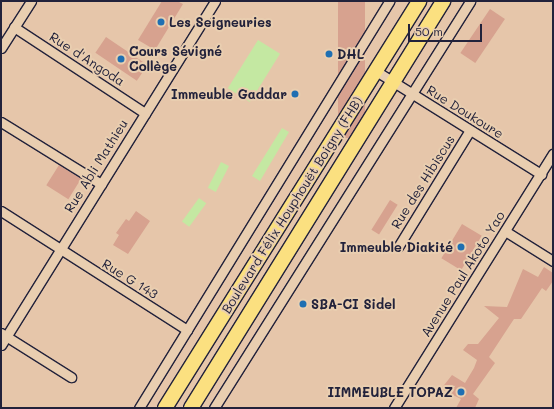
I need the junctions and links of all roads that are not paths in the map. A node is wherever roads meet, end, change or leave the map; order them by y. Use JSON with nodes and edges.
{"nodes":[{"id":1,"x":31,"y":1,"type":"edge"},
{"id":2,"x":215,"y":1,"type":"edge"},
{"id":3,"x":390,"y":1,"type":"edge"},
{"id":4,"x":419,"y":1,"type":"edge"},
{"id":5,"x":443,"y":1,"type":"edge"},
{"id":6,"x":447,"y":1,"type":"edge"},
{"id":7,"x":470,"y":1,"type":"edge"},
{"id":8,"x":14,"y":27,"type":"junction"},
{"id":9,"x":417,"y":42,"type":"junction"},
{"id":10,"x":1,"y":48,"type":"edge"},
{"id":11,"x":376,"y":71,"type":"junction"},
{"id":12,"x":393,"y":82,"type":"junction"},
{"id":13,"x":411,"y":94,"type":"junction"},
{"id":14,"x":145,"y":113,"type":"junction"},
{"id":15,"x":1,"y":122,"type":"edge"},
{"id":16,"x":470,"y":130,"type":"junction"},
{"id":17,"x":553,"y":154,"type":"edge"},
{"id":18,"x":541,"y":174,"type":"junction"},
{"id":19,"x":101,"y":184,"type":"junction"},
{"id":20,"x":1,"y":211,"type":"edge"},
{"id":21,"x":505,"y":231,"type":"junction"},
{"id":22,"x":398,"y":247,"type":"dead end"},
{"id":23,"x":60,"y":249,"type":"junction"},
{"id":24,"x":553,"y":261,"type":"edge"},
{"id":25,"x":187,"y":330,"type":"junction"},
{"id":26,"x":4,"y":334,"type":"edge"},
{"id":27,"x":1,"y":345,"type":"edge"},
{"id":28,"x":71,"y":377,"type":"dead end"},
{"id":29,"x":139,"y":408,"type":"edge"},
{"id":30,"x":165,"y":408,"type":"edge"},
{"id":31,"x":191,"y":408,"type":"edge"},
{"id":32,"x":214,"y":408,"type":"edge"},
{"id":33,"x":394,"y":408,"type":"edge"}],
"edges":[{"from":1,"to":8,"type":"street"},
{"from":2,"to":14,"type":"street","name":"Rue Abli Mathieu"},
{"from":3,"to":25,"type":"street"},
{"from":4,"to":11,"type":"highway","name":"Boulevard Félix Houphouët Boigny (FHB)"},
{"from":5,"to":9,"type":"highway","name":"Boulevard Félix Houphouët Boigny (FHB)"},
{"from":6,"to":9,"type":"highway"},
{"from":7,"to":13,"type":"street"},
{"from":8,"to":10,"type":"street"},
{"from":8,"to":14,"type":"street","name":"Rue d'Angoda"},
{"from":9,"to":12,"type":"highway","name":"Boulevard Félix Houphouët Boigny (FHB)"},
{"from":11,"to":12,"type":"street","name":"Rue Doukoure"},
{"from":11,"to":30,"type":"highway","name":"Boulevard Félix Houphouët Boigny (FHB)"},
{"from":12,"to":13,"type":"street","name":"Rue Doukoure"},
{"from":12,"to":31,"type":"highway","name":"Boulevard Félix Houphouët Boigny (FHB)"},
{"from":13,"to":16,"type":"street","name":"Rue Doukoure"},
{"from":13,"to":32,"type":"street"},
{"from":14,"to":19,"type":"street","name":"Rue Abli Mathieu"},
{"from":15,"to":19,"type":"street"},
{"from":16,"to":18,"type":"street","name":"Rue Doukoure"},
{"from":16,"to":22,"type":"street","name":"Rue des Hibiscus"},
{"from":17,"to":18,"type":"street","name":"Avenue Paul Akoto Yao"},
{"from":18,"to":21,"type":"street","name":"Avenue Paul Akoto Yao"},
{"from":19,"to":23,"type":"street","name":"Rue Abli Mathieu"},
{"from":20,"to":23,"type":"street","name":"Rue G 143"},
{"from":21,"to":24,"type":"street"},
{"from":21,"to":33,"type":"street","name":"Avenue Paul Akoto Yao"},
{"from":23,"to":25,"type":"street","name":"Rue G 143"},
{"from":23,"to":26,"type":"street","name":"Rue Abli Mathieu"},
{"from":25,"to":29,"type":"street"},
{"from":26,"to":27,"type":"street","name":"Rue Abli Mathieu"},
{"from":26,"to":28,"type":"street"}]}
